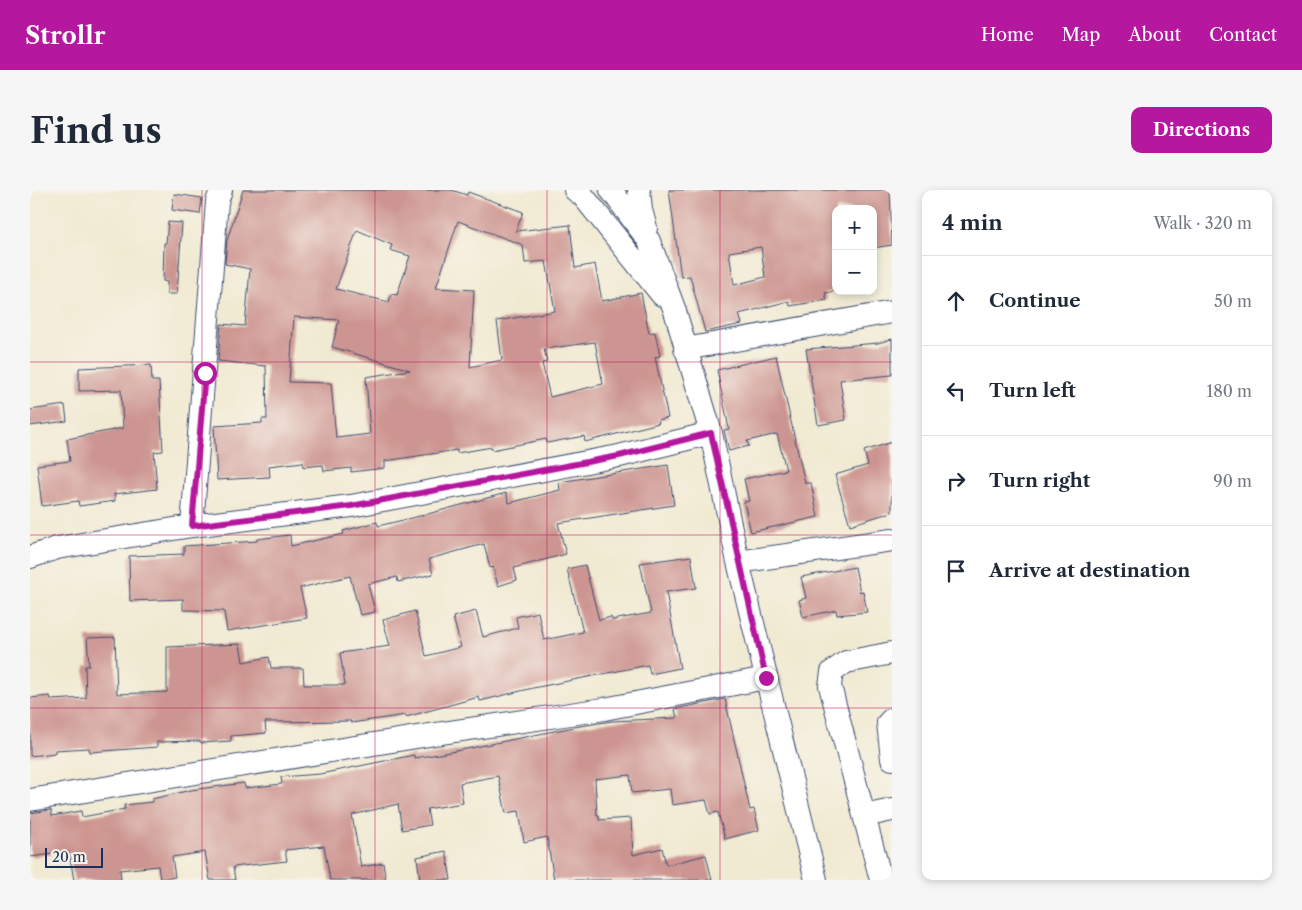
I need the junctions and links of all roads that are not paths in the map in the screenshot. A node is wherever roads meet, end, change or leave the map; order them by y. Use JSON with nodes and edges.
{"nodes":[{"id":1,"x":221,"y":190,"type":"edge"},
{"id":2,"x":612,"y":190,"type":"edge"},
{"id":3,"x":639,"y":190,"type":"edge"},
{"id":4,"x":584,"y":192,"type":"edge"},
{"id":5,"x":649,"y":241,"type":"junction"},
{"id":6,"x":675,"y":312,"type":"junction"},
{"id":7,"x":892,"y":312,"type":"edge"},
{"id":8,"x":685,"y":349,"type":"junction"},
{"id":9,"x":711,"y":433,"type":"junction"},
{"id":10,"x":192,"y":526,"type":"junction"},
{"id":11,"x":892,"y":540,"type":"edge"},
{"id":12,"x":30,"y":557,"type":"edge"},
{"id":13,"x":738,"y":562,"type":"junction"},
{"id":14,"x":892,"y":653,"type":"edge"},
{"id":15,"x":766,"y":678,"type":"junction"},
{"id":16,"x":892,"y":718,"type":"edge"},
{"id":17,"x":892,"y":760,"type":"edge"},
{"id":18,"x":30,"y":800,"type":"edge"},
{"id":19,"x":892,"y":810,"type":"edge"},
{"id":20,"x":864,"y":816,"type":"junction"},
{"id":21,"x":816,"y":880,"type":"edge"},
{"id":22,"x":881,"y":880,"type":"edge"}],
"edges":[{"from":1,"to":10,"type":"street"},
{"from":2,"to":5,"type":"street"},
{"from":3,"to":5,"type":"street"},
{"from":4,"to":6,"type":"street"},
{"from":5,"to":6,"type":"street"},
{"from":6,"to":8,"type":"street"},
{"from":7,"to":8,"type":"street"},
{"from":8,"to":9,"type":"street"},
{"from":9,"to":10,"type":"street"},
{"from":9,"to":13,"type":"street"},
{"from":10,"to":12,"type":"street"},
{"from":11,"to":13,"type":"street"},
{"from":13,"to":15,"type":"street"},
{"from":14,"to":20,"type":"street"},
{"from":15,"to":18,"type":"street"},
{"from":15,"to":21,"type":"street"},
{"from":16,"to":17,"type":"street"},
{"from":19,"to":20,"type":"street"},
{"from":20,"to":22,"type":"street"}]}
